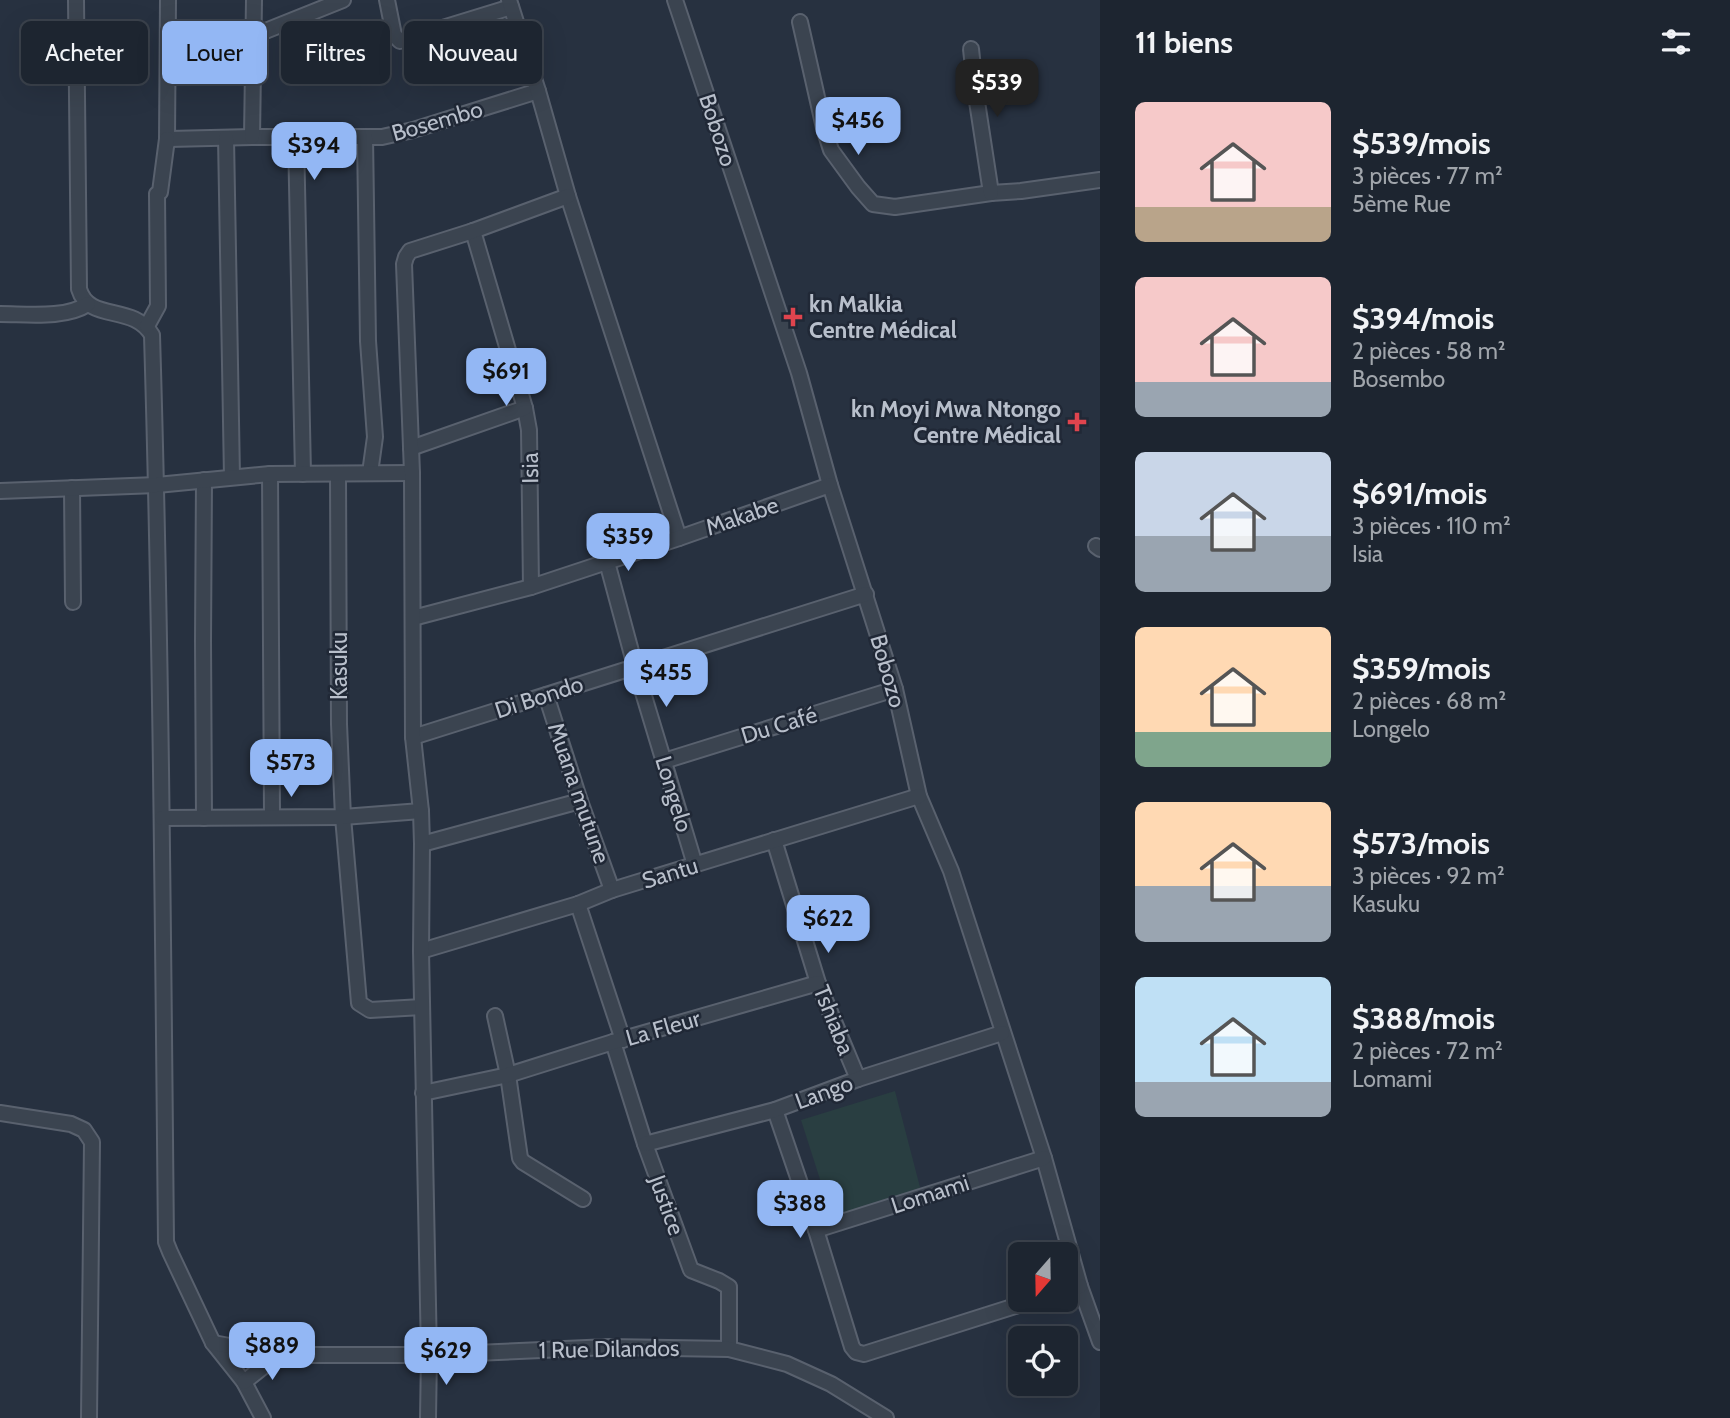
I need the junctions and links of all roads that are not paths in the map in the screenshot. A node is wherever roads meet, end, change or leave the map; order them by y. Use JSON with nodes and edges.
{"nodes":[{"id":1,"x":76,"y":0,"type":"edge"},
{"id":2,"x":168,"y":0,"type":"edge"},
{"id":3,"x":254,"y":0,"type":"edge"},
{"id":4,"x":343,"y":0,"type":"edge"},
{"id":5,"x":387,"y":0,"type":"edge"},
{"id":6,"x":675,"y":0,"type":"edge"},
{"id":7,"x":510,"y":4,"type":"edge"},
{"id":8,"x":253,"y":21,"type":"edge"},
{"id":9,"x":800,"y":22,"type":"dead end"},
{"id":10,"x":267,"y":30,"type":"edge"},
{"id":11,"x":971,"y":49,"type":"dead end"},
{"id":12,"x":253,"y":84,"type":"edge"},
{"id":13,"x":538,"y":91,"type":"junction"},
{"id":14,"x":252,"y":137,"type":"junction"},
{"id":15,"x":296,"y":137,"type":"junction"},
{"id":16,"x":365,"y":137,"type":"junction"},
{"id":17,"x":226,"y":138,"type":"junction"},
{"id":18,"x":167,"y":140,"type":"junction"},
{"id":19,"x":1100,"y":180,"type":"edge"},
{"id":20,"x":991,"y":193,"type":"junction"},
{"id":21,"x":568,"y":196,"type":"junction"},
{"id":22,"x":473,"y":231,"type":"junction"},
{"id":23,"x":88,"y":304,"type":"junction"},
{"id":24,"x":0,"y":314,"type":"edge"},
{"id":25,"x":147,"y":326,"type":"junction"},
{"id":26,"x":525,"y":408,"type":"junction"},
{"id":27,"x":411,"y":448,"type":"junction"},
{"id":28,"x":370,"y":473,"type":"junction"},
{"id":29,"x":412,"y":473,"type":"junction"},
{"id":30,"x":270,"y":474,"type":"junction"},
{"id":31,"x":303,"y":474,"type":"junction"},
{"id":32,"x":338,"y":474,"type":"junction"},
{"id":33,"x":232,"y":477,"type":"junction"},
{"id":34,"x":204,"y":480,"type":"junction"},
{"id":35,"x":156,"y":485,"type":"junction"},
{"id":36,"x":830,"y":485,"type":"junction"},
{"id":37,"x":72,"y":488,"type":"junction"},
{"id":38,"x":0,"y":491,"type":"edge"},
{"id":39,"x":678,"y":538,"type":"junction"},
{"id":40,"x":607,"y":562,"type":"junction"},
{"id":41,"x":531,"y":587,"type":"junction"},
{"id":42,"x":866,"y":594,"type":"junction"},
{"id":43,"x":74,"y":602,"type":"dead end"},
{"id":44,"x":413,"y":618,"type":"junction"},
{"id":45,"x":635,"y":666,"type":"junction"},
{"id":46,"x":895,"y":689,"type":"junction"},
{"id":47,"x":546,"y":695,"type":"junction"},
{"id":48,"x":413,"y":737,"type":"junction"},
{"id":49,"x":664,"y":761,"type":"junction"},
{"id":50,"x":919,"y":796,"type":"junction"},
{"id":51,"x":580,"y":801,"type":"junction"},
{"id":52,"x":421,"y":811,"type":"junction"},
{"id":53,"x":272,"y":816,"type":"junction"},
{"id":54,"x":342,"y":817,"type":"junction"},
{"id":55,"x":162,"y":818,"type":"junction"},
{"id":56,"x":204,"y":818,"type":"junction"},
{"id":57,"x":774,"y":839,"type":"junction"},
{"id":58,"x":422,"y":844,"type":"junction"},
{"id":59,"x":695,"y":865,"type":"junction"},
{"id":60,"x":612,"y":890,"type":"junction"},
{"id":61,"x":578,"y":904,"type":"junction"},
{"id":62,"x":421,"y":951,"type":"junction"},
{"id":63,"x":818,"y":983,"type":"junction"},
{"id":64,"x":422,"y":1007,"type":"junction"},
{"id":65,"x":495,"y":1016,"type":"dead end"},
{"id":66,"x":1002,"y":1033,"type":"junction"},
{"id":67,"x":618,"y":1041,"type":"junction"},
{"id":68,"x":508,"y":1075,"type":"junction"},
{"id":69,"x":858,"y":1079,"type":"junction"},
{"id":70,"x":423,"y":1093,"type":"junction"},
{"id":71,"x":775,"y":1110,"type":"junction"},
{"id":72,"x":0,"y":1113,"type":"edge"},
{"id":73,"x":645,"y":1144,"type":"junction"},
{"id":74,"x":1044,"y":1158,"type":"junction"},
{"id":75,"x":583,"y":1199,"type":"dead end"},
{"id":76,"x":816,"y":1230,"type":"junction"},
{"id":77,"x":1063,"y":1242,"type":"edge"},
{"id":78,"x":1078,"y":1298,"type":"edge"},
{"id":79,"x":1008,"y":1308,"type":"edge"},
{"id":80,"x":1100,"y":1342,"type":"edge"},
{"id":81,"x":213,"y":1343,"type":"junction"},
{"id":82,"x":729,"y":1349,"type":"junction"},
{"id":83,"x":429,"y":1354,"type":"junction"},
{"id":84,"x":278,"y":1355,"type":"junction"},
{"id":85,"x":244,"y":1382,"type":"junction"},
{"id":86,"x":89,"y":1418,"type":"edge"},
{"id":87,"x":264,"y":1418,"type":"edge"},
{"id":88,"x":428,"y":1418,"type":"edge"},
{"id":89,"x":886,"y":1418,"type":"edge"}],
"edges":[{"from":1,"to":23,"type":"street"},
{"from":2,"to":18,"type":"street"},
{"from":3,"to":8,"type":"street"},
{"from":4,"to":10,"type":"street"},
{"from":5,"to":7,"type":"street"},
{"from":6,"to":36,"type":"street","name":"Bobozo"},
{"from":7,"to":13,"type":"street"},
{"from":9,"to":20,"type":"street"},
{"from":11,"to":20,"type":"street"},
{"from":12,"to":14,"type":"street"},
{"from":13,"to":16,"type":"street","name":"Bosembo"},
{"from":13,"to":21,"type":"street"},
{"from":14,"to":15,"type":"street","name":"Bosembo"},
{"from":14,"to":17,"type":"street","name":"Bosembo"},
{"from":15,"to":16,"type":"street","name":"Bosembo"},
{"from":15,"to":31,"type":"street"},
{"from":16,"to":28,"type":"street"},
{"from":17,"to":18,"type":"street","name":"Bosembo"},
{"from":17,"to":33,"type":"street"},
{"from":18,"to":25,"type":"street"},
{"from":19,"to":20,"type":"street"},
{"from":21,"to":22,"type":"street"},
{"from":21,"to":39,"type":"street"},
{"from":22,"to":26,"type":"street","name":"Isia"},
{"from":22,"to":27,"type":"street"},
{"from":23,"to":24,"type":"street"},
{"from":23,"to":25,"type":"street"},
{"from":25,"to":35,"type":"street"},
{"from":26,"to":27,"type":"street"},
{"from":26,"to":41,"type":"street","name":"Isia"},
{"from":27,"to":29,"type":"street"},
{"from":28,"to":29,"type":"street"},
{"from":28,"to":32,"type":"street"},
{"from":29,"to":44,"type":"street"},
{"from":30,"to":31,"type":"street"},
{"from":30,"to":33,"type":"street"},
{"from":30,"to":53,"type":"street"},
{"from":31,"to":32,"type":"street"},
{"from":32,"to":54,"type":"street","name":"Kasuku"},
{"from":33,"to":34,"type":"street"},
{"from":34,"to":35,"type":"street"},
{"from":34,"to":56,"type":"street"},
{"from":35,"to":37,"type":"street"},
{"from":35,"to":55,"type":"street"},
{"from":36,"to":39,"type":"street","name":"Makabe"},
{"from":36,"to":42,"type":"street","name":"Bobozo"},
{"from":37,"to":38,"type":"street"},
{"from":37,"to":43,"type":"street"},
{"from":39,"to":40,"type":"street","name":"Makabe"},
{"from":40,"to":41,"type":"street","name":"Makabe"},
{"from":40,"to":45,"type":"street","name":"Longelo"},
{"from":41,"to":44,"type":"street","name":"Makabe"},
{"from":42,"to":45,"type":"street","name":"Di Bondo"},
{"from":42,"to":46,"type":"street","name":"Bobozo"},
{"from":44,"to":48,"type":"street"},
{"from":45,"to":47,"type":"street","name":"Di Bondo"},
{"from":45,"to":49,"type":"street","name":"Longelo"},
{"from":46,"to":49,"type":"street","name":"Du Café"},
{"from":46,"to":50,"type":"street","name":"Bobozo"},
{"from":47,"to":48,"type":"street","name":"Di Bondo"},
{"from":47,"to":51,"type":"street","name":"Muana mutune"},
{"from":48,"to":52,"type":"street"},
{"from":49,"to":59,"type":"street","name":"Longelo"},
{"from":50,"to":57,"type":"street","name":"Santu"},
{"from":50,"to":66,"type":"street","name":"Bobozo"},
{"from":51,"to":58,"type":"street"},
{"from":51,"to":60,"type":"street","name":"Muana mutune"},
{"from":52,"to":54,"type":"street"},
{"from":52,"to":58,"type":"street"},
{"from":53,"to":54,"type":"street"},
{"from":53,"to":56,"type":"street"},
{"from":54,"to":64,"type":"street","name":"Kasuku"},
{"from":55,"to":56,"type":"street"},
{"from":55,"to":81,"type":"street"},
{"from":57,"to":59,"type":"street","name":"Santu"},
{"from":57,"to":63,"type":"street","name":"Tshiaba"},
{"from":58,"to":62,"type":"street"},
{"from":59,"to":60,"type":"street","name":"Santu"},
{"from":60,"to":61,"type":"street","name":"Santu"},
{"from":61,"to":62,"type":"street","name":"Santu"},
{"from":61,"to":67,"type":"street","name":"Justice"},
{"from":62,"to":64,"type":"street"},
{"from":63,"to":67,"type":"street","name":"La Fleur"},
{"from":63,"to":69,"type":"street","name":"Tshiaba"},
{"from":64,"to":70,"type":"street"},
{"from":65,"to":68,"type":"street"},
{"from":66,"to":69,"type":"street","name":"Lango"},
{"from":66,"to":74,"type":"street","name":"Bobozo"},
{"from":67,"to":68,"type":"street","name":"La Fleur"},
{"from":67,"to":73,"type":"street","name":"Justice"},
{"from":68,"to":70,"type":"street","name":"La Fleur"},
{"from":68,"to":75,"type":"street"},
{"from":69,"to":71,"type":"street","name":"Lango"},
{"from":70,"to":83,"type":"street"},
{"from":71,"to":73,"type":"street","name":"Lango"},
{"from":71,"to":76,"type":"street"},
{"from":72,"to":86,"type":"street"},
{"from":73,"to":82,"type":"street","name":"Justice"},
{"from":74,"to":76,"type":"street","name":"Lomami"},
{"from":74,"to":77,"type":"street","name":"Bobozo"},
{"from":76,"to":79,"type":"street"},
{"from":78,"to":80,"type":"street","name":"Bobozo"},
{"from":81,"to":84,"type":"street","name":"1 Rue Dilandos"},
{"from":81,"to":85,"type":"street"},
{"from":82,"to":83,"type":"street","name":"1 Rue Dilandos"},
{"from":82,"to":89,"type":"street","name":"1 Rue Dilandos"},
{"from":83,"to":84,"type":"street","name":"1 Rue Dilandos"},
{"from":83,"to":88,"type":"street"},
{"from":84,"to":85,"type":"street"},
{"from":85,"to":87,"type":"street"}]}
